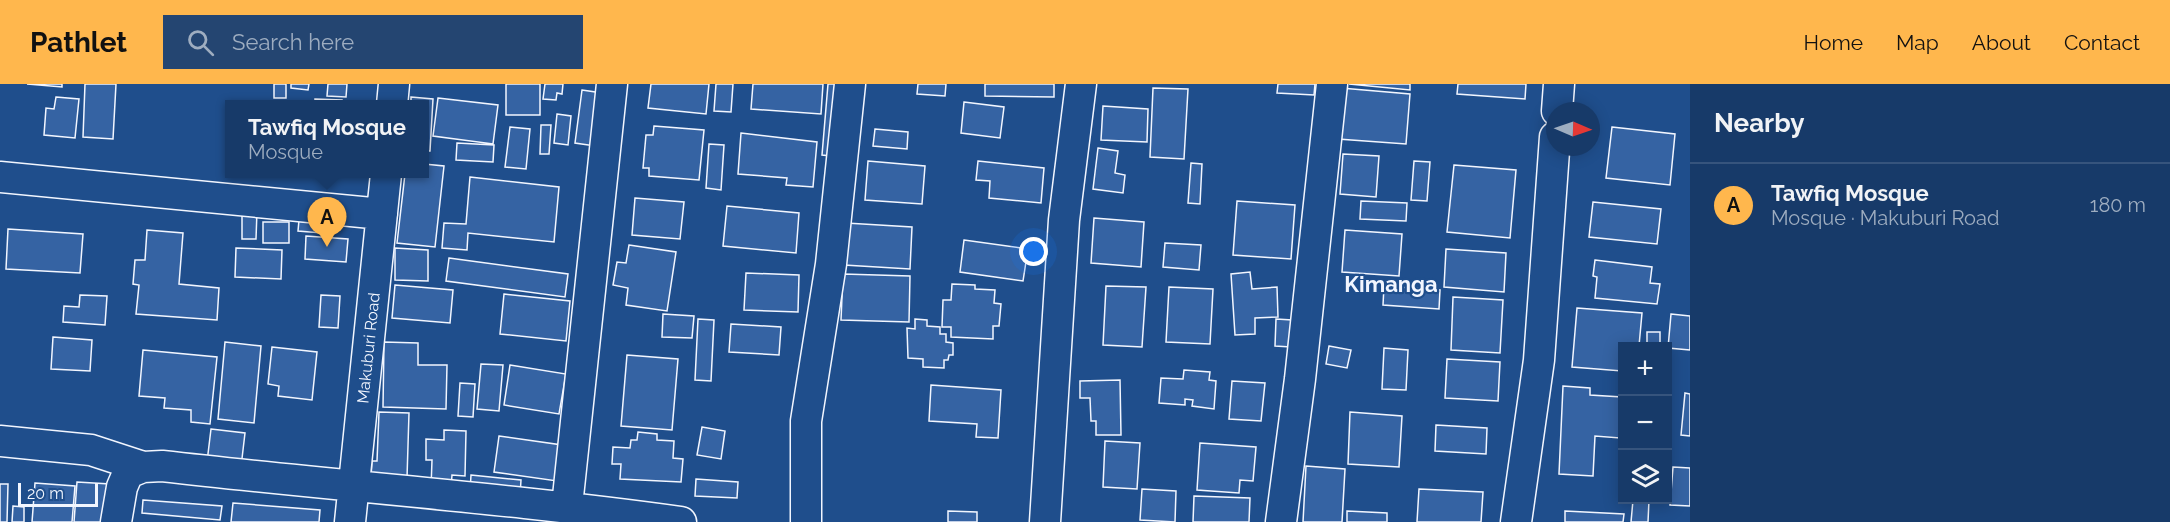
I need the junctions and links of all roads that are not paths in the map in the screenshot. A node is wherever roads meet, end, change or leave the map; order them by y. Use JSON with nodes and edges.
{"nodes":[{"id":1,"x":394,"y":84,"type":"edge"},
{"id":2,"x":612,"y":84,"type":"edge"},
{"id":3,"x":850,"y":84,"type":"edge"},
{"id":4,"x":1081,"y":84,"type":"edge"},
{"id":5,"x":1332,"y":84,"type":"edge"},
{"id":6,"x":1559,"y":84,"type":"edge"},
{"id":7,"x":392,"y":100,"type":"edge"},
{"id":8,"x":1558,"y":102,"type":"edge"},
{"id":9,"x":1554,"y":156,"type":"edge"},
{"id":10,"x":0,"y":177,"type":"edge"},
{"id":11,"x":386,"y":178,"type":"edge"},
{"id":12,"x":382,"y":214,"type":"junction"},
{"id":13,"x":0,"y":441,"type":"edge"},
{"id":14,"x":143,"y":467,"type":"junction"},
{"id":15,"x":354,"y":488,"type":"junction"},
{"id":16,"x":567,"y":506,"type":"junction"},
{"id":17,"x":116,"y":522,"type":"edge"},
{"id":18,"x":350,"y":522,"type":"edge"},
{"id":19,"x":681,"y":522,"type":"edge"},
{"id":20,"x":806,"y":522,"type":"edge"},
{"id":21,"x":1045,"y":522,"type":"edge"},
{"id":22,"x":1281,"y":522,"type":"edge"},
{"id":23,"x":1516,"y":522,"type":"edge"}],
"edges":[{"from":1,"to":7,"type":"street"},
{"from":2,"to":16,"type":"street"},
{"from":3,"to":20,"type":"street"},
{"from":4,"to":21,"type":"street"},
{"from":5,"to":22,"type":"street"},
{"from":6,"to":8,"type":"street"},
{"from":9,"to":23,"type":"street"},
{"from":10,"to":12,"type":"street"},
{"from":11,"to":12,"type":"street","name":"Makuburi Road"},
{"from":12,"to":15,"type":"street","name":"Makuburi Road"},
{"from":13,"to":14,"type":"street"},
{"from":14,"to":15,"type":"street"},
{"from":14,"to":17,"type":"street"},
{"from":15,"to":16,"type":"street"},
{"from":15,"to":18,"type":"street","name":"Makuburi Road"},
{"from":16,"to":19,"type":"street"}]}
